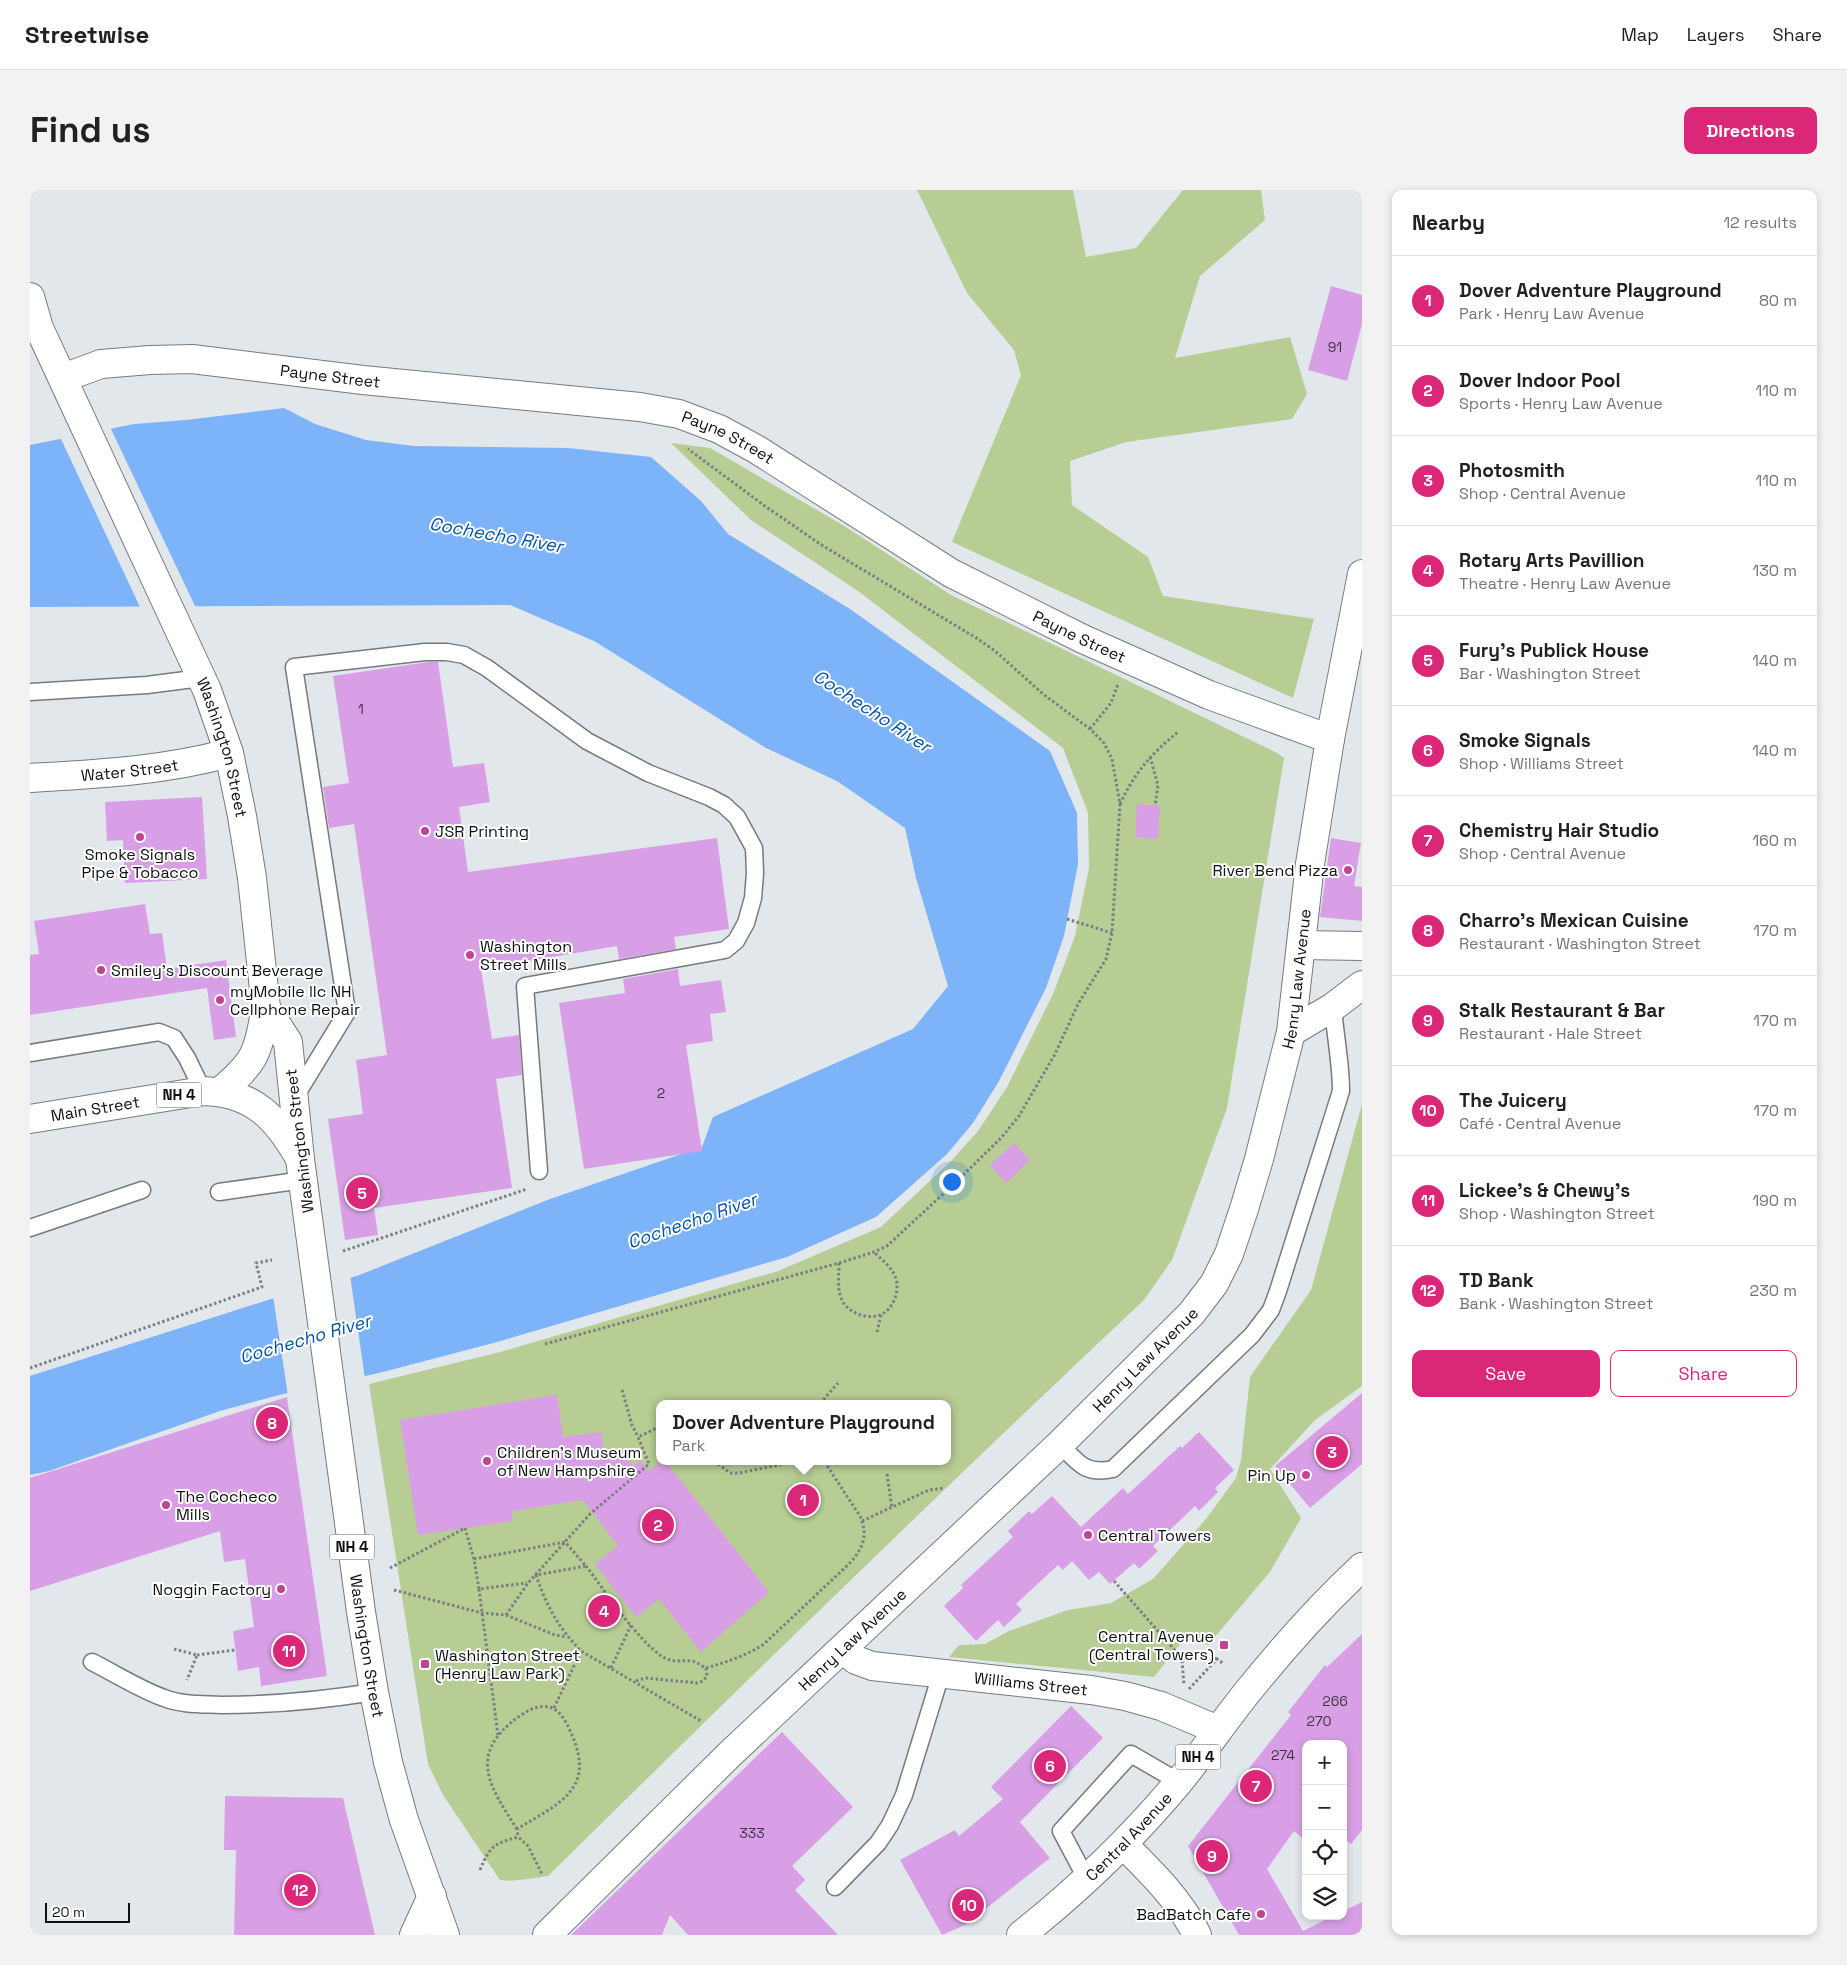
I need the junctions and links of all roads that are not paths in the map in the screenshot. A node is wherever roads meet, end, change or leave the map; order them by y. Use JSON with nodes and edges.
{"nodes":[{"id":1,"x":30,"y":297,"type":"edge"},
{"id":2,"x":63,"y":378,"type":"junction"},
{"id":3,"x":1362,"y":574,"type":"edge"},
{"id":4,"x":201,"y":678,"type":"junction"},
{"id":5,"x":30,"y":692,"type":"edge"},
{"id":6,"x":1330,"y":739,"type":"junction"},
{"id":7,"x":228,"y":753,"type":"junction"},
{"id":8,"x":30,"y":778,"type":"edge"},
{"id":9,"x":1302,"y":945,"type":"junction"},
{"id":10,"x":1362,"y":946,"type":"edge"},
{"id":11,"x":1362,"y":985,"type":"edge"},
{"id":12,"x":1334,"y":1007,"type":"junction"},
{"id":13,"x":266,"y":1008,"type":"junction"},
{"id":14,"x":1291,"y":1032,"type":"junction"},
{"id":15,"x":30,"y":1052,"type":"edge"},
{"id":16,"x":212,"y":1091,"type":"junction"},
{"id":17,"x":294,"y":1099,"type":"junction"},
{"id":18,"x":30,"y":1119,"type":"edge"},
{"id":19,"x":301,"y":1170,"type":"junction"},
{"id":20,"x":539,"y":1171,"type":"road end"},
{"id":21,"x":142,"y":1190,"type":"dead end"},
{"id":22,"x":219,"y":1192,"type":"dead end"},
{"id":23,"x":30,"y":1228,"type":"edge"},
{"id":24,"x":1060,"y":1444,"type":"junction"},
{"id":25,"x":1362,"y":1567,"type":"edge"},
{"id":26,"x":843,"y":1649,"type":"junction"},
{"id":27,"x":92,"y":1662,"type":"dead end"},
{"id":28,"x":940,"y":1674,"type":"junction"},
{"id":29,"x":374,"y":1692,"type":"junction"},
{"id":30,"x":1218,"y":1730,"type":"junction"},
{"id":31,"x":1179,"y":1782,"type":"junction"},
{"id":32,"x":1124,"y":1844,"type":"junction"},
{"id":33,"x":1087,"y":1880,"type":"junction"},
{"id":34,"x":835,"y":1887,"type":"dead end"},
{"id":35,"x":432,"y":1896,"type":"junction"},
{"id":36,"x":414,"y":1935,"type":"edge"},
{"id":37,"x":445,"y":1935,"type":"edge"},
{"id":38,"x":547,"y":1935,"type":"edge"},
{"id":39,"x":1021,"y":1935,"type":"edge"},
{"id":40,"x":1197,"y":1935,"type":"edge"}],
"edges":[{"from":1,"to":2,"type":"street","name":"Washington Street"},
{"from":2,"to":4,"type":"street","name":"Washington Street"},
{"from":2,"to":6,"type":"street","name":"Payne Street"},
{"from":3,"to":6,"type":"street","name":"Henry Law Avenue"},
{"from":4,"to":5,"type":"lane"},
{"from":4,"to":7,"type":"street","name":"Washington Street"},
{"from":6,"to":9,"type":"street","name":"Henry Law Avenue"},
{"from":7,"to":8,"type":"street","name":"Water Street"},
{"from":7,"to":13,"type":"street","name":"Washington Street"},
{"from":9,"to":10,"type":"street"},
{"from":9,"to":14,"type":"street","name":"Henry Law Avenue"},
{"from":11,"to":12,"type":"street"},
{"from":12,"to":14,"type":"street"},
{"from":12,"to":24,"type":"lane"},
{"from":13,"to":16,"type":"street"},
{"from":13,"to":17,"type":"street","name":"Washington Street"},
{"from":14,"to":24,"type":"street","name":"Henry Law Avenue"},
{"from":15,"to":16,"type":"lane"},
{"from":16,"to":18,"type":"street","name":"Main Street","number":"NH 4"},
{"from":16,"to":19,"type":"street","name":"Main Street","number":"NH 4"},
{"from":17,"to":19,"type":"street","name":"Washington Street"},
{"from":17,"to":20,"type":"lane"},
{"from":19,"to":22,"type":"lane"},
{"from":19,"to":29,"type":"street","name":"Washington Street","number":"NH 4"},
{"from":21,"to":23,"type":"lane"},
{"from":24,"to":26,"type":"street","name":"Henry Law Avenue"},
{"from":25,"to":30,"type":"street","name":"Central Avenue","number":"NH 4"},
{"from":26,"to":28,"type":"street","name":"Williams Street"},
{"from":26,"to":38,"type":"street","name":"Henry Law Avenue"},
{"from":27,"to":29,"type":"lane"},
{"from":28,"to":30,"type":"street","name":"Williams Street"},
{"from":28,"to":34,"type":"lane"},
{"from":29,"to":35,"type":"street","name":"Washington Street","number":"NH 4"},
{"from":30,"to":31,"type":"street","name":"Central Avenue","number":"NH 4"},
{"from":31,"to":32,"type":"street","name":"Central Avenue","number":"NH 4"},
{"from":31,"to":33,"type":"lane"},
{"from":32,"to":33,"type":"street","name":"Central Avenue","number":"NH 4"},
{"from":32,"to":40,"type":"street"},
{"from":33,"to":39,"type":"street","name":"Central Avenue","number":"NH 4"},
{"from":35,"to":36,"type":"street"},
{"from":35,"to":37,"type":"street","name":"Washington Street","number":"NH 4"}]}
